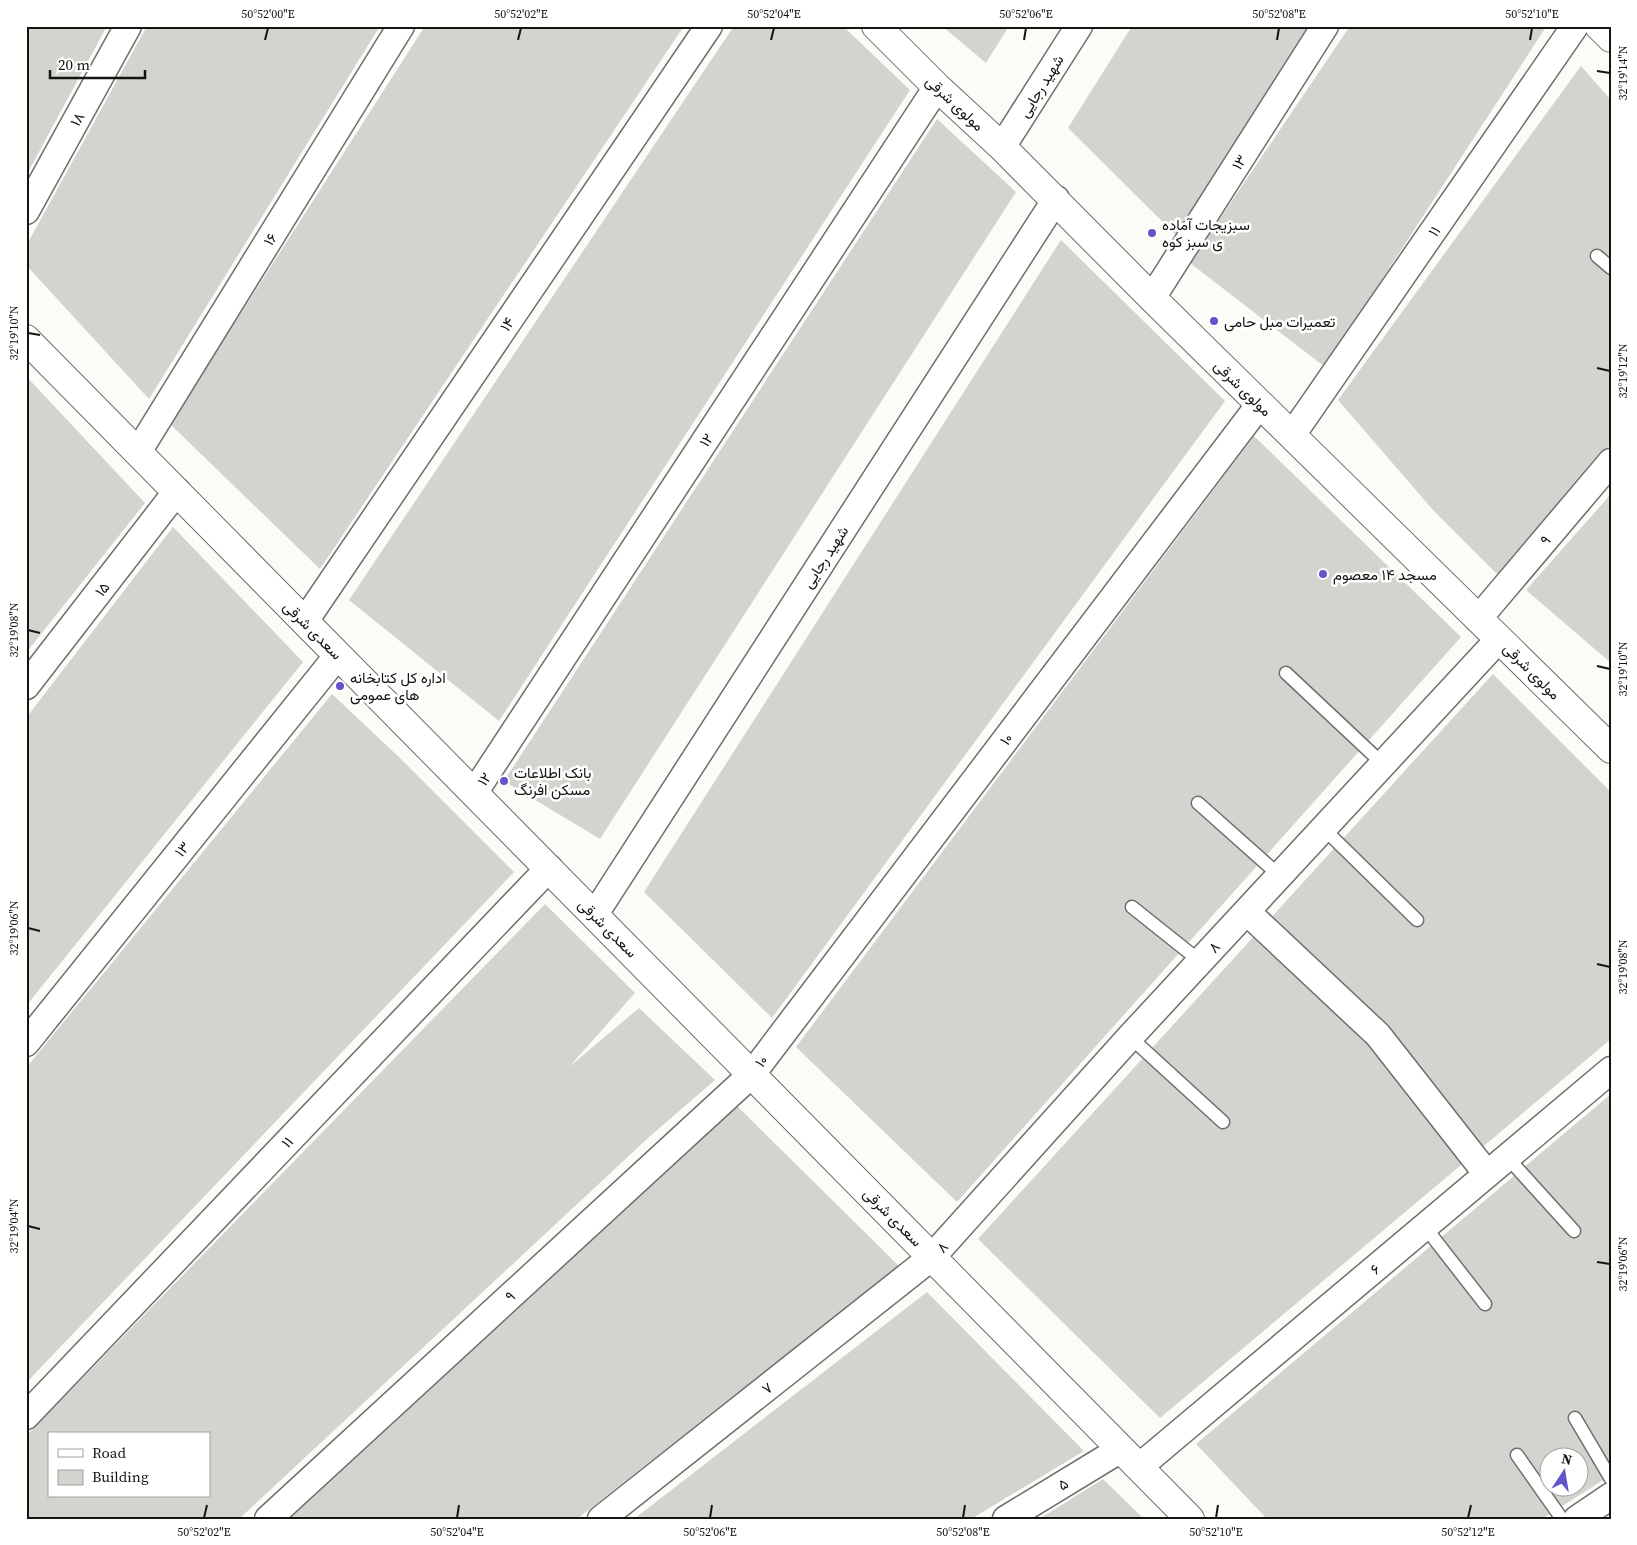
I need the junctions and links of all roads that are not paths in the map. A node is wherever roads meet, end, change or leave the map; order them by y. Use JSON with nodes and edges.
{"nodes":[{"id":1,"x":128,"y":26,"type":"edge"},
{"id":2,"x":401,"y":26,"type":"edge"},
{"id":3,"x":709,"y":26,"type":"edge"},
{"id":4,"x":876,"y":26,"type":"edge"},
{"id":5,"x":1079,"y":26,"type":"edge"},
{"id":6,"x":1325,"y":26,"type":"edge"},
{"id":7,"x":1575,"y":26,"type":"edge"},
{"id":8,"x":1600,"y":26,"type":"edge"},
{"id":9,"x":1611,"y":38,"type":"edge"},
{"id":10,"x":937,"y":87,"type":"junction"},
{"id":11,"x":1002,"y":146,"type":"junction"},
{"id":12,"x":1056,"y":199,"type":"junction"},
{"id":13,"x":26,"y":211,"type":"edge"},
{"id":14,"x":1597,"y":256,"type":"dead end"},
{"id":15,"x":1611,"y":268,"type":"edge"},
{"id":16,"x":1152,"y":298,"type":"junction"},
{"id":17,"x":26,"y":338,"type":"edge"},
{"id":18,"x":1260,"y":404,"type":"junction"},
{"id":19,"x":1292,"y":436,"type":"junction"},
{"id":20,"x":138,"y":452,"type":"junction"},
{"id":21,"x":1611,"y":462,"type":"edge"},
{"id":22,"x":177,"y":491,"type":"junction"},
{"id":23,"x":1478,"y":619,"type":"junction"},
{"id":24,"x":305,"y":621,"type":"junction"},
{"id":25,"x":1499,"y":639,"type":"junction"},
{"id":26,"x":338,"y":654,"type":"junction"},
{"id":27,"x":1286,"y":673,"type":"dead end"},
{"id":28,"x":26,"y":686,"type":"edge"},
{"id":29,"x":1611,"y":749,"type":"edge"},
{"id":30,"x":1384,"y":765,"type":"junction"},
{"id":31,"x":474,"y":793,"type":"junction"},
{"id":32,"x":1198,"y":804,"type":"dead end"},
{"id":33,"x":1324,"y":829,"type":"junction"},
{"id":34,"x":548,"y":868,"type":"junction"},
{"id":35,"x":1280,"y":876,"type":"junction"},
{"id":36,"x":1132,"y":907,"type":"dead end"},
{"id":37,"x":1247,"y":912,"type":"junction"},
{"id":38,"x":595,"y":914,"type":"junction"},
{"id":39,"x":1417,"y":920,"type":"dead end"},
{"id":40,"x":1200,"y":962,"type":"junction"},
{"id":41,"x":1130,"y":1037,"type":"junction"},
{"id":42,"x":26,"y":1043,"type":"edge"},
{"id":43,"x":752,"y":1074,"type":"junction"},
{"id":44,"x":1608,"y":1078,"type":"edge"},
{"id":45,"x":1223,"y":1122,"type":"dead end"},
{"id":46,"x":1507,"y":1157,"type":"junction"},
{"id":47,"x":1487,"y":1174,"type":"junction"},
{"id":48,"x":1425,"y":1226,"type":"junction"},
{"id":49,"x":1574,"y":1231,"type":"dead end"},
{"id":50,"x":932,"y":1257,"type":"junction"},
{"id":51,"x":1485,"y":1304,"type":"dead end"},
{"id":52,"x":26,"y":1416,"type":"edge"},
{"id":53,"x":1575,"y":1418,"type":"dead end"},
{"id":54,"x":1517,"y":1455,"type":"dead end"},
{"id":55,"x":1130,"y":1458,"type":"junction"},
{"id":56,"x":1611,"y":1479,"type":"edge"},
{"id":57,"x":1611,"y":1496,"type":"edge"},
{"id":58,"x":268,"y":1519,"type":"edge"},
{"id":59,"x":601,"y":1519,"type":"edge"},
{"id":60,"x":1006,"y":1519,"type":"edge"},
{"id":61,"x":1190,"y":1519,"type":"edge"},
{"id":62,"x":1562,"y":1519,"type":"edge"},
{"id":63,"x":1577,"y":1519,"type":"edge"}],
"edges":[{"from":1,"to":13,"type":"street","name":"۱۸"},
{"from":2,"to":20,"type":"street","name":"۱۶"},
{"from":3,"to":24,"type":"street","name":"۱۴"},
{"from":4,"to":10,"type":"main road","name":"مولوی شرقی"},
{"from":5,"to":11,"type":"street","name":"شهید رجایی"},
{"from":6,"to":16,"type":"street","name":"۱۳"},
{"from":7,"to":19,"type":"street","name":"۱۱"},
{"from":8,"to":9,"type":"main road"},
{"from":10,"to":11,"type":"main road","name":"مولوی شرقی"},
{"from":10,"to":31,"type":"street","name":"۱۲"},
{"from":11,"to":12,"type":"main road","name":"مولوی شرقی"},
{"from":12,"to":16,"type":"main road","name":"مولوی شرقی"},
{"from":12,"to":38,"type":"street","name":"شهید رجایی"},
{"from":14,"to":15,"type":"lane"},
{"from":16,"to":18,"type":"main road","name":"مولوی شرقی"},
{"from":17,"to":20,"type":"main road","name":"سعدی شرقی"},
{"from":18,"to":19,"type":"main road","name":"مولوی شرقی"},
{"from":18,"to":43,"type":"street","name":"۱۰"},
{"from":19,"to":23,"type":"main road","name":"مولوی شرقی"},
{"from":20,"to":22,"type":"main road","name":"سعدی شرقی"},
{"from":21,"to":23,"type":"street","name":"۹"},
{"from":22,"to":24,"type":"main road","name":"سعدی شرقی"},
{"from":22,"to":28,"type":"street","name":"۱۵"},
{"from":23,"to":25,"type":"main road","name":"مولوی شرقی"},
{"from":24,"to":26,"type":"main road","name":"سعدی شرقی"},
{"from":25,"to":29,"type":"main road","name":"مولوی شرقی"},
{"from":25,"to":30,"type":"street","name":"۸"},
{"from":26,"to":31,"type":"main road","name":"سعدی شرقی"},
{"from":26,"to":42,"type":"street","name":"۱۳"},
{"from":27,"to":30,"type":"lane"},
{"from":30,"to":33,"type":"street","name":"۸"},
{"from":31,"to":34,"type":"main road","name":"سعدی شرقی"},
{"from":32,"to":35,"type":"lane"},
{"from":33,"to":35,"type":"street","name":"۸"},
{"from":33,"to":39,"type":"lane"},
{"from":34,"to":38,"type":"main road","name":"سعدی شرقی"},
{"from":34,"to":52,"type":"street","name":"۱۱"},
{"from":35,"to":37,"type":"street","name":"۸"},
{"from":36,"to":40,"type":"lane"},
{"from":37,"to":40,"type":"street","name":"۸"},
{"from":37,"to":47,"type":"street"},
{"from":38,"to":43,"type":"main road","name":"سعدی شرقی"},
{"from":40,"to":41,"type":"street","name":"۸"},
{"from":41,"to":45,"type":"lane"},
{"from":41,"to":50,"type":"street","name":"۸"},
{"from":43,"to":50,"type":"main road","name":"سعدی شرقی"},
{"from":43,"to":58,"type":"street","name":"۹"},
{"from":44,"to":46,"type":"street","name":"۶"},
{"from":46,"to":47,"type":"street","name":"۶"},
{"from":46,"to":49,"type":"lane"},
{"from":47,"to":48,"type":"street","name":"۶"},
{"from":48,"to":51,"type":"lane"},
{"from":48,"to":55,"type":"street","name":"۶"},
{"from":50,"to":55,"type":"main road","name":"سعدی شرقی"},
{"from":50,"to":59,"type":"street","name":"۷"},
{"from":53,"to":56,"type":"lane"},
{"from":54,"to":62,"type":"lane"},
{"from":55,"to":60,"type":"street","name":"۵"},
{"from":55,"to":61,"type":"main road","name":"سعدی شرقی"},
{"from":57,"to":63,"type":"street"}]}
